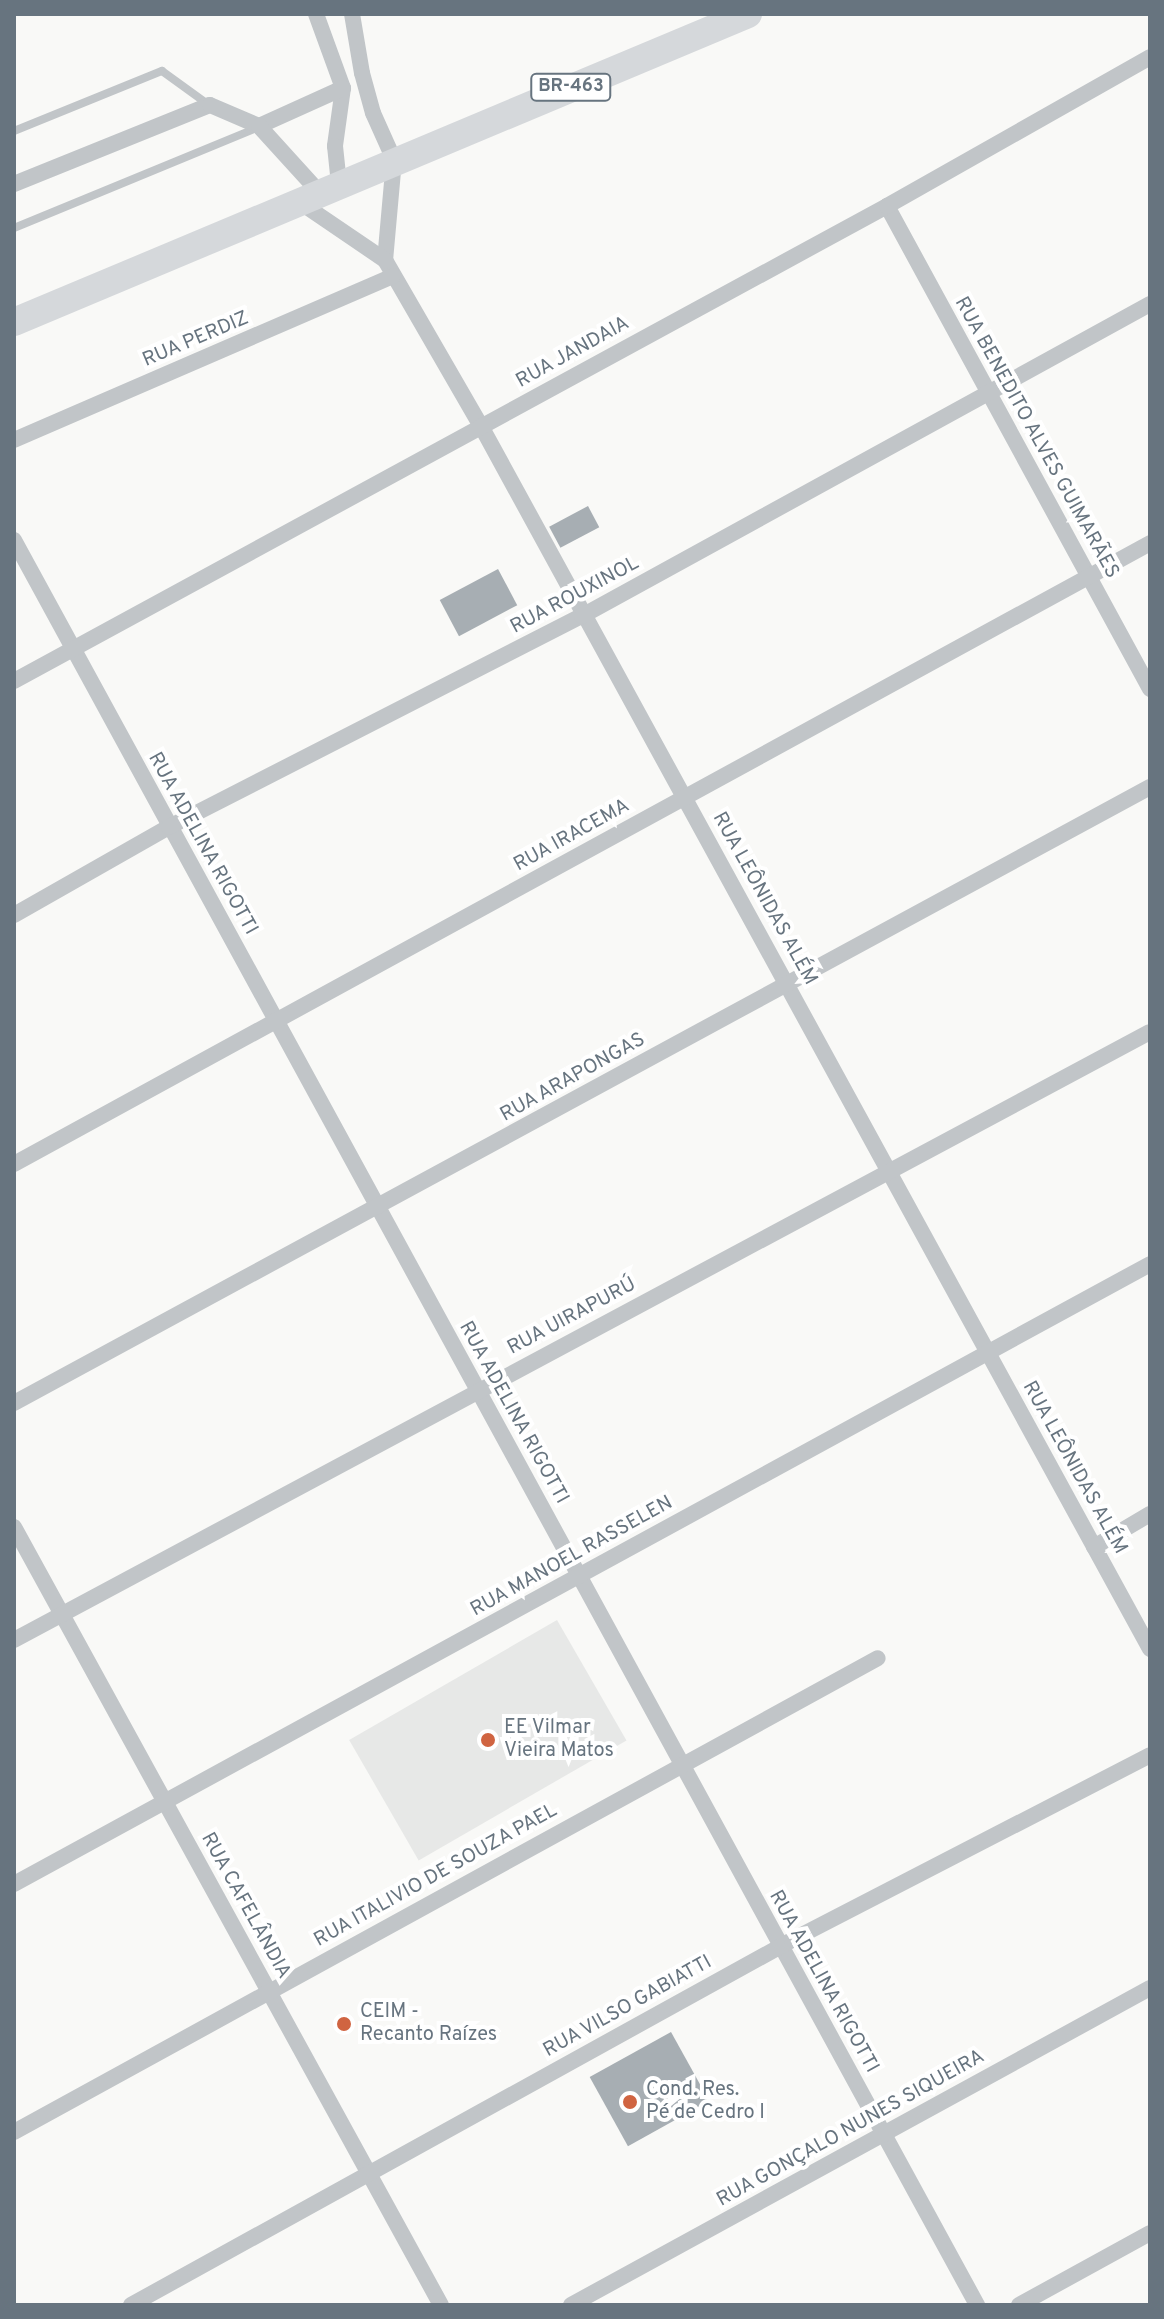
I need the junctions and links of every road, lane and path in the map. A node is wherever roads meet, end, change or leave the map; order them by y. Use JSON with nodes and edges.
{"nodes":[{"id":1,"x":316,"y":14,"type":"edge"},
{"id":2,"x":352,"y":14,"type":"edge"},
{"id":3,"x":748,"y":14,"type":"edge"},
{"id":4,"x":1150,"y":57,"type":"edge"},
{"id":5,"x":343,"y":88,"type":"junction"},
{"id":6,"x":210,"y":105,"type":"junction"},
{"id":7,"x":259,"y":126,"type":"junction"},
{"id":8,"x":14,"y":131,"type":"edge"},
{"id":9,"x":394,"y":160,"type":"junction"},
{"id":10,"x":14,"y":184,"type":"edge"},
{"id":11,"x":320,"y":194,"type":"junction"},
{"id":12,"x":887,"y":206,"type":"junction"},
{"id":13,"x":14,"y":228,"type":"edge"},
{"id":14,"x":385,"y":260,"type":"junction"},
{"id":15,"x":393,"y":276,"type":"junction"},
{"id":16,"x":1150,"y":304,"type":"edge"},
{"id":17,"x":14,"y":322,"type":"edge"},
{"id":18,"x":989,"y":393,"type":"junction"},
{"id":19,"x":481,"y":426,"type":"junction"},
{"id":20,"x":14,"y":440,"type":"edge"},
{"id":21,"x":14,"y":540,"type":"edge"},
{"id":22,"x":1150,"y":543,"type":"edge"},
{"id":23,"x":1089,"y":577,"type":"junction"},
{"id":24,"x":582,"y":616,"type":"junction"},
{"id":25,"x":75,"y":649,"type":"junction"},
{"id":26,"x":14,"y":681,"type":"edge"},
{"id":27,"x":1150,"y":689,"type":"edge"},
{"id":28,"x":1150,"y":787,"type":"edge"},
{"id":29,"x":685,"y":797,"type":"junction"},
{"id":30,"x":169,"y":827,"type":"junction"},
{"id":31,"x":14,"y":915,"type":"edge"},
{"id":32,"x":787,"y":984,"type":"junction"},
{"id":33,"x":277,"y":1020,"type":"junction"},
{"id":34,"x":1150,"y":1032,"type":"edge"},
{"id":35,"x":14,"y":1164,"type":"edge"},
{"id":36,"x":889,"y":1170,"type":"junction"},
{"id":37,"x":378,"y":1207,"type":"junction"},
{"id":38,"x":1150,"y":1264,"type":"edge"},
{"id":39,"x":989,"y":1353,"type":"junction"},
{"id":40,"x":478,"y":1391,"type":"junction"},
{"id":41,"x":14,"y":1403,"type":"edge"},
{"id":42,"x":1150,"y":1514,"type":"edge"},
{"id":43,"x":14,"y":1527,"type":"edge"},
{"id":44,"x":1094,"y":1547,"type":"junction"},
{"id":45,"x":579,"y":1576,"type":"junction"},
{"id":46,"x":61,"y":1613,"type":"junction"},
{"id":47,"x":14,"y":1640,"type":"edge"},
{"id":48,"x":1150,"y":1649,"type":"edge"},
{"id":49,"x":878,"y":1658,"type":"dead end"},
{"id":50,"x":1150,"y":1755,"type":"edge"},
{"id":51,"x":682,"y":1764,"type":"junction"},
{"id":52,"x":165,"y":1801,"type":"junction"},
{"id":53,"x":14,"y":1884,"type":"edge"},
{"id":54,"x":781,"y":1946,"type":"junction"},
{"id":55,"x":1150,"y":1988,"type":"edge"},
{"id":56,"x":268,"y":1990,"type":"junction"},
{"id":57,"x":14,"y":2132,"type":"edge"},
{"id":58,"x":884,"y":2134,"type":"junction"},
{"id":59,"x":368,"y":2172,"type":"junction"},
{"id":60,"x":1150,"y":2233,"type":"edge"},
{"id":61,"x":131,"y":2305,"type":"edge"},
{"id":62,"x":441,"y":2305,"type":"edge"},
{"id":63,"x":571,"y":2305,"type":"edge"},
{"id":64,"x":977,"y":2305,"type":"edge"},
{"id":65,"x":1019,"y":2305,"type":"edge"}],
"edges":[{"from":1,"to":5,"type":"street"},
{"from":2,"to":9,"type":"street"},
{"from":3,"to":9,"type":"highway","number":"BR-463"},
{"from":4,"to":12,"type":"street","name":"RUA JANDAIA"},
{"from":5,"to":7,"type":"street"},
{"from":5,"to":11,"type":"street"},
{"from":6,"to":7,"type":"street"},
{"from":6,"to":8,"type":"lane"},
{"from":6,"to":10,"type":"street"},
{"from":7,"to":11,"type":"street"},
{"from":7,"to":13,"type":"lane"},
{"from":9,"to":11,"type":"highway","number":"BR-463"},
{"from":9,"to":14,"type":"street"},
{"from":11,"to":14,"type":"street"},
{"from":11,"to":17,"type":"highway","number":"BR-463"},
{"from":12,"to":18,"type":"street","name":"RUA BENEDITO ALVES GUIMARÃES"},
{"from":12,"to":19,"type":"street","name":"RUA JANDAIA"},
{"from":14,"to":15,"type":"street","name":"RUA LEÔNIDAS ALÉM"},
{"from":15,"to":19,"type":"street","name":"RUA LEÔNIDAS ALÉM"},
{"from":15,"to":20,"type":"street","name":"RUA PERDIZ"},
{"from":16,"to":18,"type":"street","name":"RUA ROUXINOL"},
{"from":18,"to":23,"type":"street","name":"RUA BENEDITO ALVES GUIMARÃES"},
{"from":18,"to":24,"type":"street","name":"RUA ROUXINOL"},
{"from":19,"to":24,"type":"street","name":"RUA LEÔNIDAS ALÉM"},
{"from":19,"to":25,"type":"street","name":"RUA JANDAIA"},
{"from":21,"to":25,"type":"street","name":"RUA ADELINA RIGOTTI"},
{"from":22,"to":23,"type":"street","name":"RUA IRACEMA"},
{"from":23,"to":27,"type":"street","name":"RUA BENEDITO ALVES GUIMARÃES"},
{"from":23,"to":29,"type":"street","name":"RUA IRACEMA"},
{"from":24,"to":29,"type":"street","name":"RUA LEÔNIDAS ALÉM"},
{"from":24,"to":30,"type":"street","name":"RUA ROUXINOL"},
{"from":25,"to":26,"type":"street","name":"RUA JANDAIA"},
{"from":25,"to":30,"type":"street","name":"RUA ADELINA RIGOTTI"},
{"from":28,"to":32,"type":"street","name":"RUA ARAPONGAS"},
{"from":29,"to":32,"type":"street","name":"RUA LEÔNIDAS ALÉM"},
{"from":29,"to":33,"type":"street","name":"RUA IRACEMA"},
{"from":30,"to":31,"type":"street","name":"RUA ROUXINOL"},
{"from":30,"to":33,"type":"street","name":"RUA ADELINA RIGOTTI"},
{"from":32,"to":36,"type":"street","name":"RUA LEÔNIDAS ALÉM"},
{"from":32,"to":37,"type":"street","name":"RUA ARAPONGAS"},
{"from":33,"to":35,"type":"street","name":"RUA IRACEMA"},
{"from":33,"to":37,"type":"street","name":"RUA ADELINA RIGOTTI"},
{"from":34,"to":36,"type":"street","name":"RUA UIRAPURÚ"},
{"from":36,"to":39,"type":"street","name":"RUA LEÔNIDAS ALÉM"},
{"from":36,"to":40,"type":"street","name":"RUA UIRAPURÚ"},
{"from":37,"to":40,"type":"street","name":"RUA ADELINA RIGOTTI"},
{"from":37,"to":41,"type":"street","name":"RUA ARAPONGAS"},
{"from":38,"to":39,"type":"street","name":"RUA MANOEL RASSELEN"},
{"from":39,"to":44,"type":"street","name":"RUA LEÔNIDAS ALÉM"},
{"from":39,"to":45,"type":"street","name":"RUA MANOEL RASSELEN"},
{"from":40,"to":45,"type":"street","name":"RUA ADELINA RIGOTTI"},
{"from":40,"to":46,"type":"street","name":"RUA UIRAPURÚ"},
{"from":42,"to":44,"type":"street"},
{"from":43,"to":46,"type":"street","name":"RUA CAFELÂNDIA"},
{"from":44,"to":48,"type":"street","name":"RUA LEÔNIDAS ALÉM"},
{"from":45,"to":51,"type":"street","name":"RUA ADELINA RIGOTTI"},
{"from":45,"to":52,"type":"street","name":"RUA MANOEL RASSELEN"},
{"from":46,"to":47,"type":"street","name":"RUA UIRAPURÚ"},
{"from":46,"to":52,"type":"street","name":"RUA CAFELÂNDIA"},
{"from":49,"to":51,"type":"street","name":"RUA ITALIVIO DE SOUZA PAEL"},
{"from":50,"to":54,"type":"street","name":"RUA VILSO GABIATTI"},
{"from":51,"to":54,"type":"street","name":"RUA ADELINA RIGOTTI"},
{"from":51,"to":56,"type":"street","name":"RUA ITALIVIO DE SOUZA PAEL"},
{"from":52,"to":53,"type":"street","name":"RUA MANOEL RASSELEN"},
{"from":52,"to":56,"type":"street","name":"RUA CAFELÂNDIA"},
{"from":54,"to":58,"type":"street","name":"RUA ADELINA RIGOTTI"},
{"from":54,"to":59,"type":"street","name":"RUA VILSO GABIATTI"},
{"from":55,"to":58,"type":"street","name":"RUA GONÇALO NUNES SIQUEIRA"},
{"from":56,"to":57,"type":"street","name":"RUA ITALIVIO DE SOUZA PAEL"},
{"from":56,"to":59,"type":"street","name":"RUA CAFELÂNDIA"},
{"from":58,"to":63,"type":"street","name":"RUA GONÇALO NUNES SIQUEIRA"},
{"from":58,"to":64,"type":"street","name":"RUA ADELINA RIGOTTI"},
{"from":59,"to":61,"type":"street","name":"RUA VILSO GABIATTI"},
{"from":59,"to":62,"type":"street","name":"RUA CAFELÂNDIA"},
{"from":60,"to":65,"type":"street"}]}
